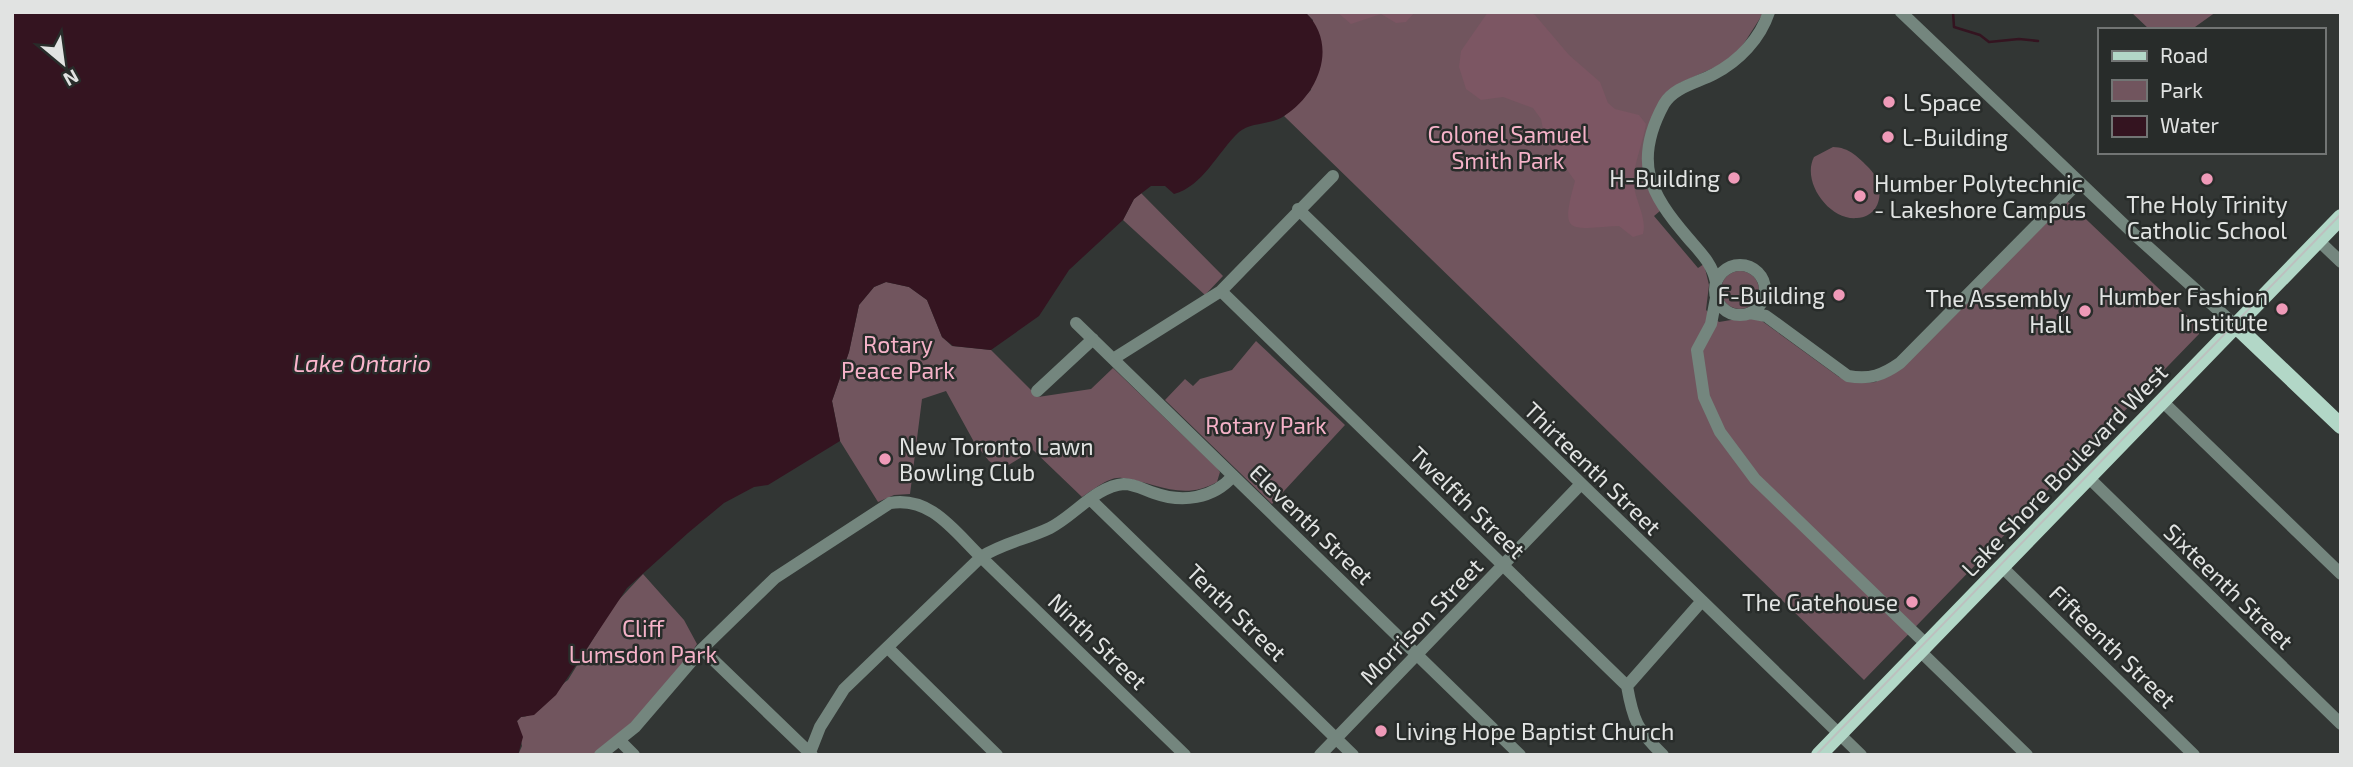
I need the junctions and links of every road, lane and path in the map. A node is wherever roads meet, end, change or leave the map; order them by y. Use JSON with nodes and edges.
{"nodes":[{"id":1,"x":1769,"y":12,"type":"edge"},
{"id":2,"x":1901,"y":12,"type":"edge"},
{"id":3,"x":1332,"y":176,"type":"dead end"},
{"id":4,"x":2079,"y":182,"type":"junction"},
{"id":5,"x":1298,"y":209,"type":"junction"},
{"id":6,"x":2341,"y":217,"type":"edge"},
{"id":7,"x":2318,"y":240,"type":"junction"},
{"id":8,"x":2341,"y":262,"type":"edge"},
{"id":9,"x":1710,"y":264,"type":"junction"},
{"id":10,"x":1726,"y":269,"type":"junction"},
{"id":11,"x":1716,"y":282,"type":"junction"},
{"id":12,"x":1221,"y":291,"type":"junction"},
{"id":13,"x":1716,"y":298,"type":"junction"},
{"id":14,"x":1762,"y":302,"type":"junction"},
{"id":15,"x":1750,"y":313,"type":"junction"},
{"id":16,"x":1733,"y":314,"type":"junction"},
{"id":17,"x":1766,"y":316,"type":"junction"},
{"id":18,"x":1076,"y":323,"type":"dead end"},
{"id":19,"x":1711,"y":324,"type":"junction"},
{"id":20,"x":2236,"y":326,"type":"junction"},
{"id":21,"x":1093,"y":339,"type":"junction"},
{"id":22,"x":1114,"y":359,"type":"junction"},
{"id":23,"x":1037,"y":391,"type":"dead end"},
{"id":24,"x":2162,"y":401,"type":"junction"},
{"id":25,"x":2341,"y":426,"type":"edge"},
{"id":26,"x":1233,"y":476,"type":"junction"},
{"id":27,"x":2088,"y":477,"type":"junction"},
{"id":28,"x":1580,"y":485,"type":"junction"},
{"id":29,"x":1091,"y":500,"type":"junction"},
{"id":30,"x":981,"y":557,"type":"junction"},
{"id":31,"x":1503,"y":566,"type":"junction"},
{"id":32,"x":2002,"y":567,"type":"junction"},
{"id":33,"x":2341,"y":575,"type":"edge"},
{"id":34,"x":1701,"y":602,"type":"junction"},
{"id":35,"x":888,"y":648,"type":"junction"},
{"id":36,"x":1923,"y":648,"type":"junction"},
{"id":37,"x":702,"y":649,"type":"junction"},
{"id":38,"x":1417,"y":655,"type":"junction"},
{"id":39,"x":1627,"y":685,"type":"junction"},
{"id":40,"x":2341,"y":724,"type":"edge"},
{"id":41,"x":1839,"y":734,"type":"junction"},
{"id":42,"x":1336,"y":738,"type":"junction"},
{"id":43,"x":620,"y":741,"type":"junction"},
{"id":44,"x":810,"y":754,"type":"edge"},
{"id":45,"x":600,"y":755,"type":"edge"},
{"id":46,"x":634,"y":755,"type":"edge"},
{"id":47,"x":998,"y":755,"type":"edge"},
{"id":48,"x":1185,"y":755,"type":"edge"},
{"id":49,"x":1320,"y":755,"type":"edge"},
{"id":50,"x":1353,"y":755,"type":"edge"},
{"id":51,"x":1520,"y":755,"type":"edge"},
{"id":52,"x":1663,"y":755,"type":"edge"},
{"id":53,"x":1819,"y":755,"type":"edge"},
{"id":54,"x":1861,"y":755,"type":"edge"},
{"id":55,"x":2027,"y":755,"type":"edge"},
{"id":56,"x":2194,"y":755,"type":"edge"}],
"edges":[{"from":1,"to":9,"type":"street"},
{"from":2,"to":4,"type":"street"},
{"from":3,"to":5,"type":"street"},
{"from":4,"to":17,"type":"street"},
{"from":4,"to":20,"type":"street"},
{"from":5,"to":12,"type":"street"},
{"from":5,"to":28,"type":"street","name":"Thirteenth Street"},
{"from":6,"to":7,"type":"main road","name":"Lake Shore Boulevard West"},
{"from":7,"to":8,"type":"street"},
{"from":7,"to":20,"type":"main road","name":"Lake Shore Boulevard West"},
{"from":9,"to":10,"type":"street"},
{"from":9,"to":11,"type":"street"},
{"from":10,"to":11,"type":"street"},
{"from":10,"to":14,"type":"street"},
{"from":11,"to":13,"type":"street"},
{"from":12,"to":22,"type":"street"},
{"from":12,"to":31,"type":"street","name":"Twelfth Street"},
{"from":13,"to":16,"type":"street"},
{"from":13,"to":19,"type":"street"},
{"from":14,"to":15,"type":"street"},
{"from":14,"to":17,"type":"street"},
{"from":15,"to":16,"type":"street"},
{"from":15,"to":17,"type":"street"},
{"from":16,"to":19,"type":"street"},
{"from":18,"to":21,"type":"street","name":"Eleventh Street"},
{"from":19,"to":36,"type":"street"},
{"from":20,"to":24,"type":"main road","name":"Lake Shore Boulevard West"},
{"from":20,"to":25,"type":"main road"},
{"from":21,"to":22,"type":"street","name":"Eleventh Street"},
{"from":21,"to":23,"type":"street"},
{"from":22,"to":26,"type":"street","name":"Eleventh Street"},
{"from":24,"to":27,"type":"main road","name":"Lake Shore Boulevard West"},
{"from":24,"to":33,"type":"street"},
{"from":26,"to":29,"type":"street"},
{"from":26,"to":38,"type":"street","name":"Eleventh Street"},
{"from":27,"to":32,"type":"main road","name":"Lake Shore Boulevard West"},
{"from":27,"to":40,"type":"street","name":"Sixteenth Street"},
{"from":28,"to":31,"type":"street","name":"Morrison Street"},
{"from":28,"to":34,"type":"street","name":"Thirteenth Street"},
{"from":29,"to":30,"type":"street"},
{"from":29,"to":42,"type":"street","name":"Tenth Street"},
{"from":30,"to":35,"type":"street"},
{"from":30,"to":37,"type":"street","name":"Ninth Street"},
{"from":30,"to":48,"type":"street","name":"Ninth Street"},
{"from":31,"to":38,"type":"street","name":"Morrison Street"},
{"from":31,"to":39,"type":"street","name":"Twelfth Street"},
{"from":32,"to":36,"type":"main road","name":"Lake Shore Boulevard West"},
{"from":32,"to":56,"type":"street","name":"Fifteenth Street"},
{"from":34,"to":39,"type":"street"},
{"from":34,"to":41,"type":"street","name":"Thirteenth Street"},
{"from":35,"to":44,"type":"street"},
{"from":35,"to":47,"type":"street"},
{"from":36,"to":41,"type":"main road","name":"Lake Shore Boulevard West"},
{"from":36,"to":55,"type":"street"},
{"from":37,"to":43,"type":"street","name":"Ninth Street"},
{"from":37,"to":44,"type":"street"},
{"from":38,"to":42,"type":"street","name":"Morrison Street"},
{"from":38,"to":51,"type":"street","name":"Eleventh Street"},
{"from":39,"to":52,"type":"street"},
{"from":41,"to":53,"type":"main road","name":"Lake Shore Boulevard West"},
{"from":41,"to":54,"type":"street","name":"Thirteenth Street"},
{"from":42,"to":49,"type":"street","name":"Morrison Street"},
{"from":42,"to":50,"type":"street","name":"Tenth Street"},
{"from":43,"to":45,"type":"street","name":"Ninth Street"},
{"from":43,"to":46,"type":"street"}]}
